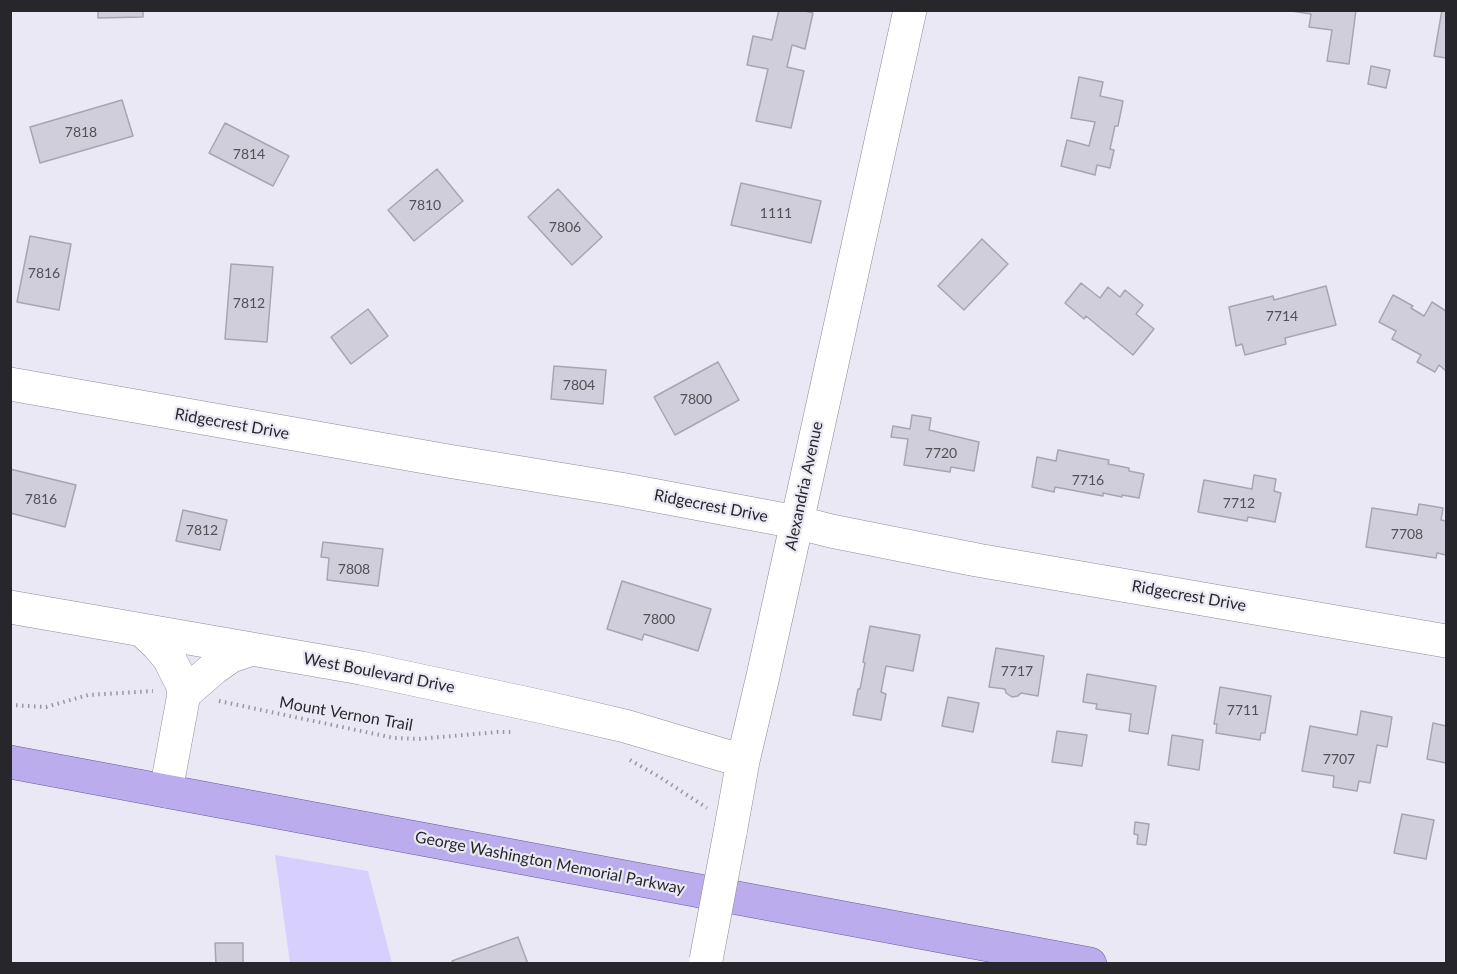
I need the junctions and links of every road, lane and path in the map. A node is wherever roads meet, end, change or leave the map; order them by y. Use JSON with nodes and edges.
{"nodes":[{"id":1,"x":910,"y":10,"type":"edge"},
{"id":2,"x":10,"y":384,"type":"edge"},
{"id":3,"x":796,"y":522,"type":"junction"},
{"id":4,"x":10,"y":607,"type":"edge"},
{"id":5,"x":142,"y":630,"type":"junction"},
{"id":6,"x":1446,"y":641,"type":"edge"},
{"id":7,"x":252,"y":649,"type":"junction"},
{"id":8,"x":184,"y":694,"type":"junction"},
{"id":9,"x":10,"y":705,"type":"edge"},
{"id":10,"x":520,"y":733,"type":"dead end"},
{"id":11,"x":624,"y":756,"type":"dead end"},
{"id":12,"x":743,"y":761,"type":"junction"},
{"id":13,"x":10,"y":762,"type":"edge"},
{"id":14,"x":166,"y":791,"type":"junction"},
{"id":15,"x":731,"y":827,"type":"junction"},
{"id":16,"x":705,"y":962,"type":"edge"},
{"id":17,"x":1090,"y":963,"type":"edge"}],
"edges":[{"from":1,"to":3,"type":"street","name":"Alexandria Avenue"},
{"from":2,"to":3,"type":"street","name":"Ridgecrest Drive"},
{"from":3,"to":6,"type":"street","name":"Ridgecrest Drive"},
{"from":3,"to":12,"type":"street","name":"Alexandria Avenue"},
{"from":4,"to":5,"type":"street","name":"West Boulevard Drive"},
{"from":5,"to":7,"type":"street","name":"West Boulevard Drive"},
{"from":5,"to":8,"type":"street"},
{"from":7,"to":8,"type":"street"},
{"from":7,"to":12,"type":"street","name":"West Boulevard Drive"},
{"from":8,"to":9,"type":"path","name":"Mount Vernon Trail"},
{"from":8,"to":10,"type":"path","name":"Mount Vernon Trail"},
{"from":8,"to":14,"type":"street"},
{"from":11,"to":15,"type":"path"},
{"from":12,"to":15,"type":"street","name":"Alexandria Avenue"},
{"from":13,"to":14,"type":"main road","name":"George Washington Memorial Parkway"},
{"from":14,"to":17,"type":"main road","name":"George Washington Memorial Parkway"},
{"from":15,"to":16,"type":"street","name":"Alexandria Avenue","bridge":true}]}
